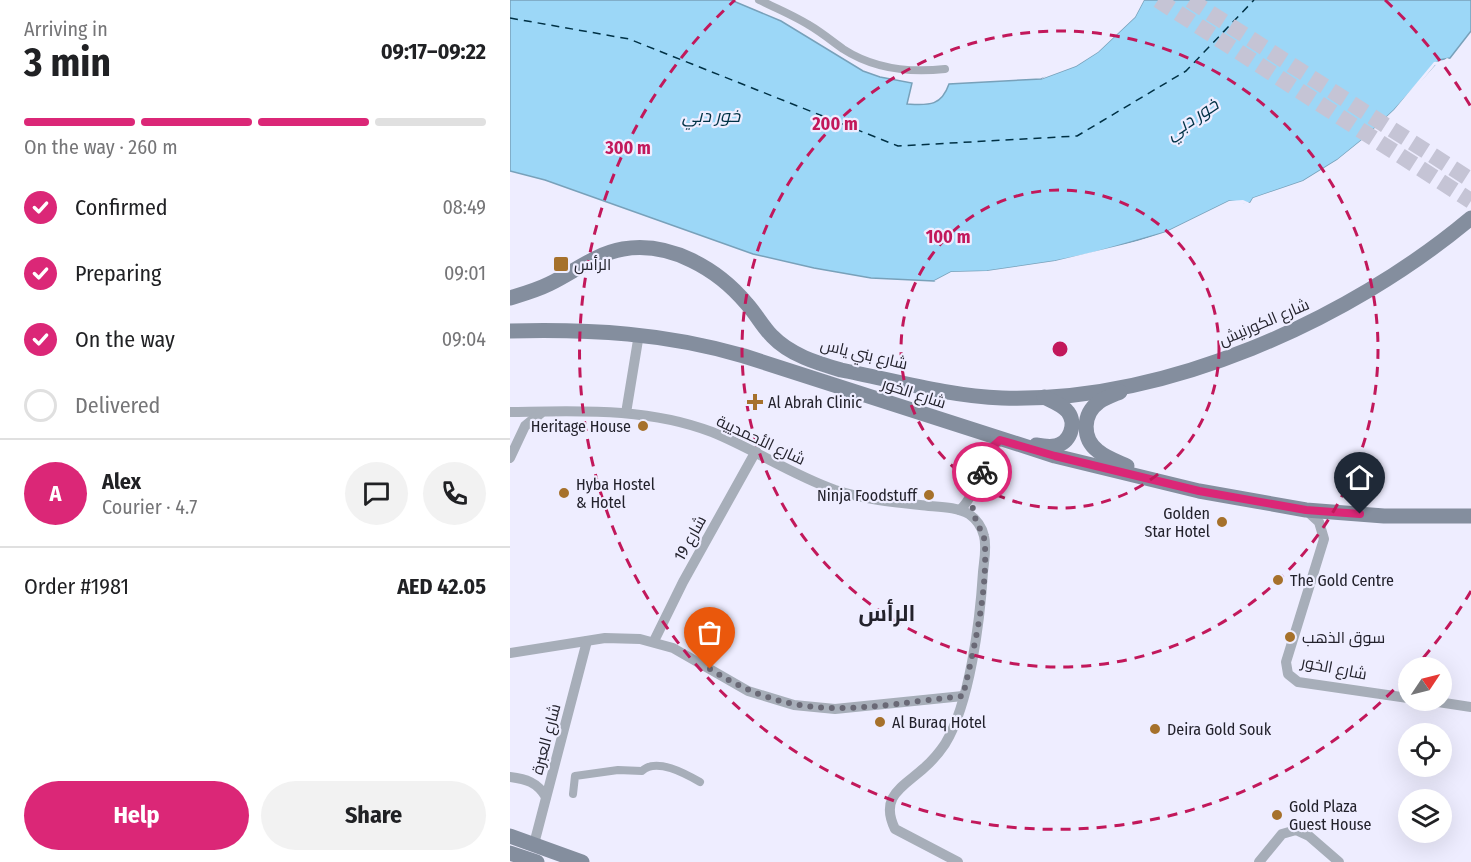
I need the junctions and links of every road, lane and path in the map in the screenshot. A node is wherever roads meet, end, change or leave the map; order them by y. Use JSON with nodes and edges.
{"nodes":[{"id":1,"x":759,"y":0,"type":"edge"},
{"id":2,"x":945,"y":69,"type":"dead end"},
{"id":3,"x":1471,"y":218,"type":"edge"},
{"id":4,"x":510,"y":298,"type":"edge"},
{"id":5,"x":510,"y":331,"type":"edge"},
{"id":6,"x":639,"y":334,"type":"junction"},
{"id":7,"x":1151,"y":380,"type":"junction"},
{"id":8,"x":1044,"y":397,"type":"junction"},
{"id":9,"x":510,"y":412,"type":"edge"},
{"id":10,"x":541,"y":412,"type":"junction"},
{"id":11,"x":626,"y":413,"type":"junction"},
{"id":12,"x":977,"y":432,"type":"junction"},
{"id":13,"x":1006,"y":441,"type":"junction"},
{"id":14,"x":756,"y":451,"type":"junction"},
{"id":15,"x":986,"y":457,"type":"junction"},
{"id":16,"x":510,"y":459,"type":"edge"},
{"id":17,"x":1161,"y":481,"type":"junction"},
{"id":18,"x":971,"y":498,"type":"junction"},
{"id":19,"x":960,"y":510,"type":"junction"},
{"id":20,"x":1306,"y":510,"type":"junction"},
{"id":21,"x":1471,"y":516,"type":"edge"},
{"id":22,"x":976,"y":520,"type":"junction"},
{"id":23,"x":587,"y":641,"type":"junction"},
{"id":24,"x":654,"y":641,"type":"junction"},
{"id":25,"x":510,"y":653,"type":"edge"},
{"id":26,"x":963,"y":696,"type":"junction"},
{"id":27,"x":1398,"y":697,"type":"edge"},
{"id":28,"x":1452,"y":704,"type":"edge"},
{"id":29,"x":1471,"y":707,"type":"edge"},
{"id":30,"x":510,"y":777,"type":"edge"},
{"id":31,"x":700,"y":782,"type":"dead end"},
{"id":32,"x":573,"y":794,"type":"dead end"},
{"id":33,"x":546,"y":797,"type":"junction"},
{"id":34,"x":510,"y":836,"type":"edge"},
{"id":35,"x":534,"y":844,"type":"junction"},
{"id":36,"x":510,"y":853,"type":"edge"},
{"id":37,"x":537,"y":862,"type":"edge"},
{"id":38,"x":582,"y":862,"type":"edge"},
{"id":39,"x":958,"y":862,"type":"edge"},
{"id":40,"x":1259,"y":862,"type":"edge"},
{"id":41,"x":1339,"y":862,"type":"edge"}],
"edges":[{"from":1,"to":2,"type":"street"},
{"from":3,"to":7,"type":"main road","name":"شارع الكورنيش"},
{"from":4,"to":8,"type":"main road","name":"شارع بني ياس"},
{"from":5,"to":6,"type":"main road","name":"شارع الخور"},
{"from":6,"to":11,"type":"street"},
{"from":6,"to":12,"type":"main road","name":"شارع الخور"},
{"from":7,"to":8,"type":"main road","name":"شارع الكورنيش"},
{"from":7,"to":17,"type":"main road"},
{"from":8,"to":13,"type":"main road"},
{"from":9,"to":10,"type":"street","name":"شارع الأحمديية"},
{"from":10,"to":11,"type":"street","name":"شارع الأحمديية"},
{"from":10,"to":16,"type":"street"},
{"from":11,"to":14,"type":"street","name":"شارع الأحمديية"},
{"from":12,"to":13,"type":"main road","name":"شارع الخور"},
{"from":12,"to":15,"type":"street"},
{"from":13,"to":15,"type":"street"},
{"from":13,"to":17,"type":"main road","name":"شارع الخور"},
{"from":14,"to":19,"type":"street","name":"شارع الأحمديية"},
{"from":14,"to":24,"type":"street","name":"شارع 19"},
{"from":15,"to":18,"type":"street"},
{"from":17,"to":20,"type":"main road","name":"شارع الخور"},
{"from":18,"to":19,"type":"street"},
{"from":18,"to":22,"type":"street"},
{"from":19,"to":22,"type":"street"},
{"from":20,"to":21,"type":"main road","name":"شارع الخور"},
{"from":20,"to":27,"type":"street","name":"شارع الخور"},
{"from":22,"to":26,"type":"street"},
{"from":23,"to":24,"type":"street"},
{"from":23,"to":25,"type":"street"},
{"from":23,"to":33,"type":"street","name":"شارع العبرة"},
{"from":24,"to":26,"type":"street"},
{"from":26,"to":39,"type":"street"},
{"from":28,"to":29,"type":"street"},
{"from":30,"to":33,"type":"street"},
{"from":31,"to":32,"type":"street"},
{"from":33,"to":35,"type":"street","name":"شارع العبرة"},
{"from":34,"to":35,"type":"main road"},
{"from":35,"to":38,"type":"main road"},
{"from":36,"to":37,"type":"main road"},
{"from":40,"to":41,"type":"street"}]}
